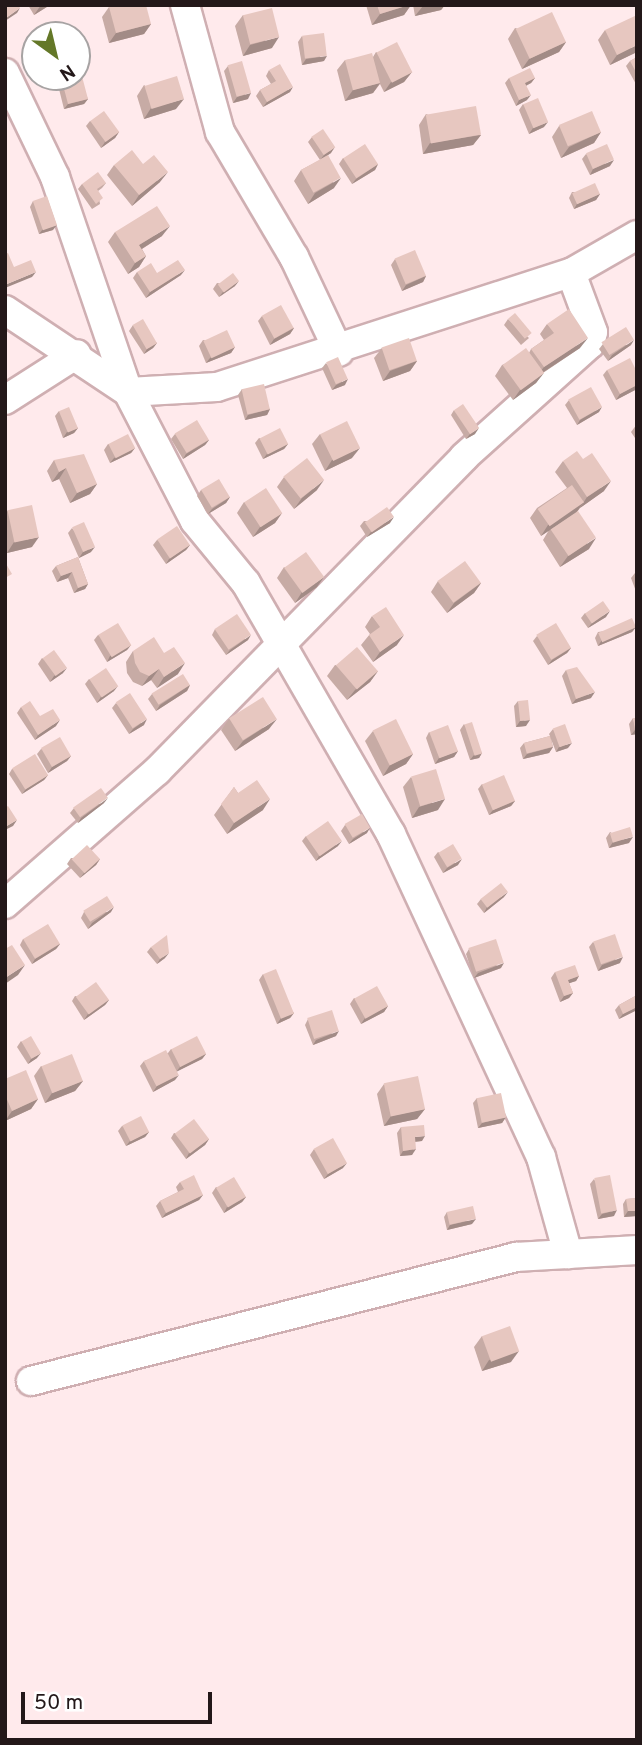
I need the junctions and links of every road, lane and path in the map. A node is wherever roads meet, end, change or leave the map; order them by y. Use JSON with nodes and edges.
{"nodes":[{"id":1,"x":186,"y":5,"type":"edge"},
{"id":2,"x":5,"y":73,"type":"edge"},
{"id":3,"x":637,"y":235,"type":"edge"},
{"id":4,"x":570,"y":273,"type":"junction"},
{"id":5,"x":5,"y":310,"type":"edge"},
{"id":6,"x":339,"y":352,"type":"junction"},
{"id":7,"x":77,"y":354,"type":"junction"},
{"id":8,"x":128,"y":392,"type":"junction"},
{"id":9,"x":5,"y":400,"type":"edge"},
{"id":10,"x":280,"y":645,"type":"junction"},
{"id":11,"x":5,"y":904,"type":"edge"},
{"id":12,"x":637,"y":1250,"type":"edge"},
{"id":13,"x":568,"y":1254,"type":"junction"},
{"id":14,"x":31,"y":1381,"type":"dead end"}],
"edges":[{"from":1,"to":6,"type":"street"},
{"from":2,"to":8,"type":"street"},
{"from":3,"to":4,"type":"street"},
{"from":4,"to":6,"type":"street"},
{"from":4,"to":10,"type":"street"},
{"from":5,"to":7,"type":"street"},
{"from":6,"to":8,"type":"street"},
{"from":7,"to":8,"type":"street"},
{"from":7,"to":9,"type":"street"},
{"from":8,"to":10,"type":"street"},
{"from":10,"to":11,"type":"street"},
{"from":10,"to":13,"type":"street"},
{"from":12,"to":13,"type":"street"},
{"from":13,"to":14,"type":"street"}]}
